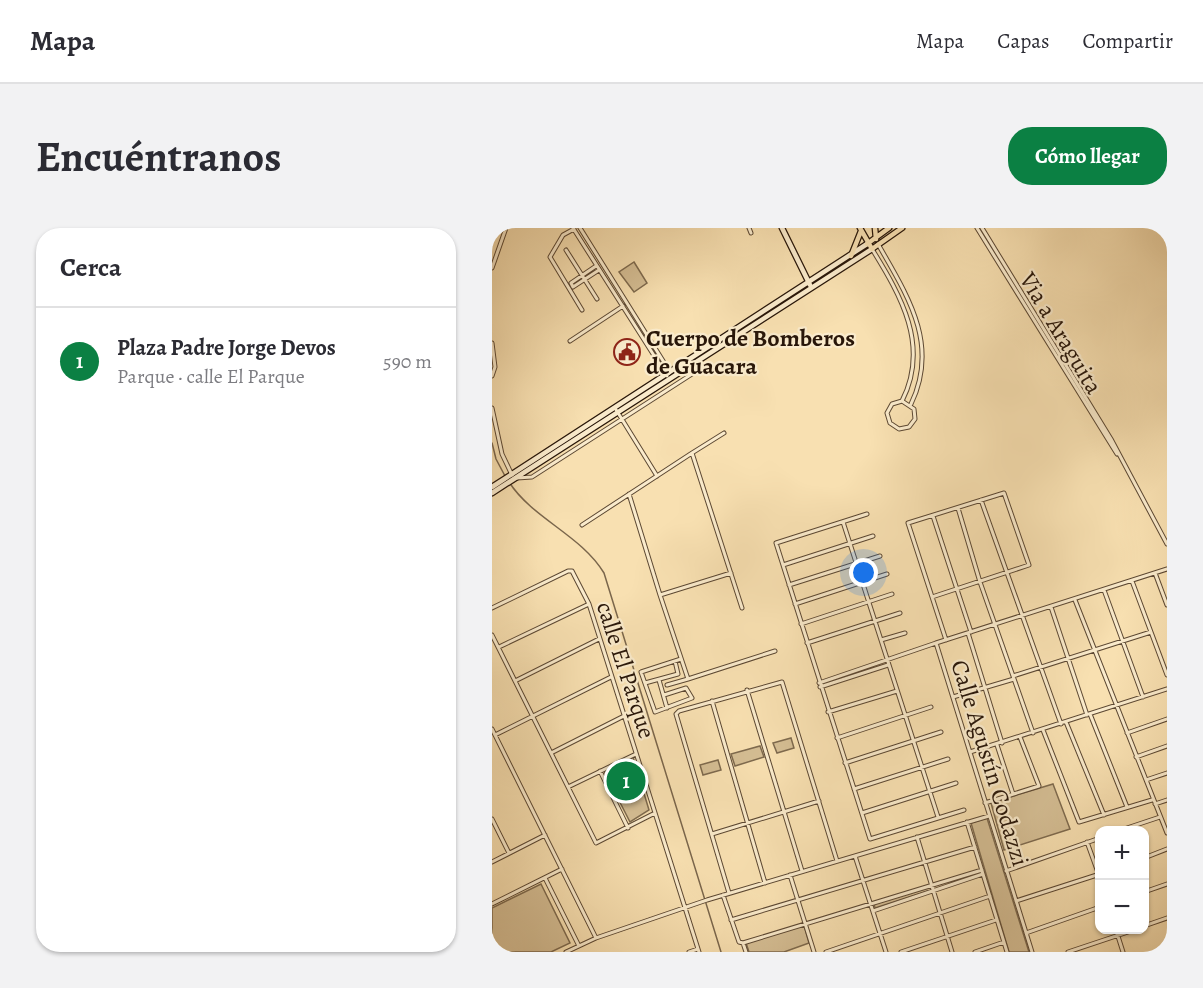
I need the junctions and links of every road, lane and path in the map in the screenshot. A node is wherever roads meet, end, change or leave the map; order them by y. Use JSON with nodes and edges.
{"nodes":[{"id":1,"x":506,"y":228,"type":"edge"},
{"id":2,"x":580,"y":228,"type":"edge"},
{"id":3,"x":749,"y":228,"type":"edge"},
{"id":4,"x":782,"y":228,"type":"edge"},
{"id":5,"x":874,"y":228,"type":"edge"},
{"id":6,"x":889,"y":228,"type":"edge"},
{"id":7,"x":902,"y":228,"type":"edge"},
{"id":8,"x":977,"y":228,"type":"edge"},
{"id":9,"x":982,"y":228,"type":"edge"},
{"id":10,"x":573,"y":229,"type":"edge"},
{"id":11,"x":860,"y":230,"type":"edge"},
{"id":12,"x":751,"y":233,"type":"dead end"},
{"id":13,"x":875,"y":238,"type":"junction"},
{"id":14,"x":867,"y":244,"type":"junction"},
{"id":15,"x":878,"y":244,"type":"junction"},
{"id":16,"x":872,"y":249,"type":"junction"},
{"id":17,"x":566,"y":250,"type":"dead end"},
{"id":18,"x":851,"y":256,"type":"junction"},
{"id":19,"x":602,"y":263,"type":"junction"},
{"id":20,"x":492,"y":268,"type":"edge"},
{"id":21,"x":598,"y":268,"type":"junction"},
{"id":22,"x":583,"y":277,"type":"junction"},
{"id":23,"x":810,"y":285,"type":"junction"},
{"id":24,"x":597,"y":299,"type":"dead end"},
{"id":25,"x":623,"y":306,"type":"junction"},
{"id":26,"x":582,"y":310,"type":"dead end"},
{"id":27,"x":570,"y":341,"type":"dead end"},
{"id":28,"x":492,"y":343,"type":"edge"},
{"id":29,"x":697,"y":360,"type":"junction"},
{"id":30,"x":669,"y":375,"type":"junction"},
{"id":31,"x":492,"y":376,"type":"edge"},
{"id":32,"x":902,"y":401,"type":"junction"},
{"id":33,"x":911,"y":404,"type":"junction"},
{"id":34,"x":492,"y":408,"type":"edge"},
{"id":35,"x":616,"y":410,"type":"junction"},
{"id":36,"x":622,"y":420,"type":"junction"},
{"id":37,"x":724,"y":433,"type":"dead end"},
{"id":38,"x":692,"y":453,"type":"junction"},
{"id":39,"x":1117,"y":454,"type":"junction"},
{"id":40,"x":657,"y":476,"type":"junction"},
{"id":41,"x":509,"y":479,"type":"junction"},
{"id":42,"x":492,"y":487,"type":"edge"},
{"id":43,"x":492,"y":493,"type":"edge"},
{"id":44,"x":629,"y":494,"type":"junction"},
{"id":45,"x":981,"y":501,"type":"junction"},
{"id":46,"x":958,"y":508,"type":"junction"},
{"id":47,"x":867,"y":514,"type":"dead end"},
{"id":48,"x":933,"y":516,"type":"junction"},
{"id":49,"x":843,"y":522,"type":"junction"},
{"id":50,"x":582,"y":525,"type":"dead end"},
{"id":51,"x":873,"y":536,"type":"dead end"},
{"id":52,"x":850,"y":543,"type":"junction"},
{"id":53,"x":1167,"y":543,"type":"edge"},
{"id":54,"x":880,"y":556,"type":"dead end"},
{"id":55,"x":856,"y":563,"type":"junction"},
{"id":56,"x":783,"y":565,"type":"junction"},
{"id":57,"x":1167,"y":569,"type":"edge"},
{"id":58,"x":731,"y":573,"type":"junction"},
{"id":59,"x":1006,"y":573,"type":"junction"},
{"id":60,"x":1155,"y":573,"type":"junction"},
{"id":61,"x":887,"y":574,"type":"dead end"},
{"id":62,"x":1132,"y":581,"type":"junction"},
{"id":63,"x":862,"y":582,"type":"junction"},
{"id":64,"x":980,"y":582,"type":"junction"},
{"id":65,"x":789,"y":585,"type":"junction"},
{"id":66,"x":957,"y":590,"type":"junction"},
{"id":67,"x":1104,"y":590,"type":"junction"},
{"id":68,"x":892,"y":594,"type":"dead end"},
{"id":69,"x":660,"y":595,"type":"junction"},
{"id":70,"x":932,"y":597,"type":"junction"},
{"id":71,"x":1075,"y":599,"type":"junction"},
{"id":72,"x":868,"y":602,"type":"junction"},
{"id":73,"x":589,"y":604,"type":"junction"},
{"id":74,"x":795,"y":604,"type":"junction"},
{"id":75,"x":1167,"y":605,"type":"edge"},
{"id":76,"x":1051,"y":607,"type":"junction"},
{"id":77,"x":492,"y":608,"type":"edge"},
{"id":78,"x":742,"y":608,"type":"dead end"},
{"id":79,"x":900,"y":613,"type":"dead end"},
{"id":80,"x":1021,"y":616,"type":"junction"},
{"id":81,"x":874,"y":621,"type":"junction"},
{"id":82,"x":801,"y":624,"type":"junction"},
{"id":83,"x":996,"y":624,"type":"junction"},
{"id":84,"x":1151,"y":632,"type":"junction"},
{"id":85,"x":905,"y":633,"type":"dead end"},
{"id":86,"x":969,"y":633,"type":"junction"},
{"id":87,"x":492,"y":635,"type":"edge"},
{"id":88,"x":599,"y":639,"type":"junction"},
{"id":89,"x":880,"y":640,"type":"junction"},
{"id":90,"x":947,"y":640,"type":"junction"},
{"id":91,"x":1122,"y":641,"type":"junction"},
{"id":92,"x":936,"y":643,"type":"junction"},
{"id":93,"x":807,"y":644,"type":"junction"},
{"id":94,"x":498,"y":648,"type":"junction"},
{"id":95,"x":1096,"y":650,"type":"junction"},
{"id":96,"x":775,"y":651,"type":"dead end"},
{"id":97,"x":681,"y":659,"type":"junction"},
{"id":98,"x":1067,"y":659,"type":"junction"},
{"id":99,"x":675,"y":660,"type":"junction"},
{"id":100,"x":888,"y":663,"type":"junction"},
{"id":101,"x":1040,"y":667,"type":"junction"},
{"id":102,"x":1167,"y":675,"type":"edge"},
{"id":103,"x":612,"y":677,"type":"junction"},
{"id":104,"x":1014,"y":678,"type":"junction"},
{"id":105,"x":688,"y":679,"type":"junction"},
{"id":106,"x":659,"y":680,"type":"junction"},
{"id":107,"x":515,"y":681,"type":"junction"},
{"id":108,"x":645,"y":684,"type":"junction"},
{"id":109,"x":667,"y":685,"type":"dead end"},
{"id":110,"x":820,"y":685,"type":"junction"},
{"id":111,"x":985,"y":687,"type":"junction"},
{"id":112,"x":1167,"y":689,"type":"edge"},
{"id":113,"x":747,"y":690,"type":"junction"},
{"id":114,"x":897,"y":691,"type":"junction"},
{"id":115,"x":664,"y":695,"type":"junction"},
{"id":116,"x":953,"y":697,"type":"junction"},
{"id":117,"x":1143,"y":697,"type":"junction"},
{"id":118,"x":712,"y":701,"type":"junction"},
{"id":119,"x":1115,"y":706,"type":"junction"},
{"id":120,"x":931,"y":707,"type":"dead end"},
{"id":121,"x":667,"y":708,"type":"junction"},
{"id":122,"x":828,"y":712,"type":"junction"},
{"id":123,"x":1089,"y":714,"type":"junction"},
{"id":124,"x":624,"y":716,"type":"junction"},
{"id":125,"x":905,"y":716,"type":"junction"},
{"id":126,"x":532,"y":717,"type":"junction"},
{"id":127,"x":1167,"y":719,"type":"edge"},
{"id":128,"x":1066,"y":722,"type":"junction"},
{"id":129,"x":1061,"y":724,"type":"junction"},
{"id":130,"x":492,"y":729,"type":"edge"},
{"id":131,"x":1043,"y":730,"type":"junction"},
{"id":132,"x":941,"y":732,"type":"dead end"},
{"id":133,"x":1033,"y":733,"type":"junction"},
{"id":134,"x":1127,"y":733,"type":"junction"},
{"id":135,"x":495,"y":735,"type":"junction"},
{"id":136,"x":1020,"y":737,"type":"junction"},
{"id":137,"x":837,"y":738,"type":"junction"},
{"id":138,"x":913,"y":741,"type":"junction"},
{"id":139,"x":1002,"y":743,"type":"junction"},
{"id":140,"x":996,"y":745,"type":"junction"},
{"id":141,"x":1167,"y":746,"type":"edge"},
{"id":142,"x":970,"y":752,"type":"junction"},
{"id":143,"x":636,"y":753,"type":"junction"},
{"id":144,"x":551,"y":754,"type":"junction"},
{"id":145,"x":1136,"y":757,"type":"junction"},
{"id":146,"x":948,"y":759,"type":"dead end"},
{"id":147,"x":845,"y":764,"type":"junction"},
{"id":148,"x":921,"y":767,"type":"junction"},
{"id":149,"x":600,"y":771,"type":"junction"},
{"id":150,"x":1167,"y":773,"type":"edge"},
{"id":151,"x":1145,"y":781,"type":"junction"},
{"id":152,"x":956,"y":783,"type":"dead end"},
{"id":153,"x":568,"y":787,"type":"junction"},
{"id":154,"x":854,"y":789,"type":"junction"},
{"id":155,"x":929,"y":792,"type":"junction"},
{"id":156,"x":1013,"y":794,"type":"junction"},
{"id":157,"x":1167,"y":800,"type":"edge"},
{"id":158,"x":819,"y":801,"type":"junction"},
{"id":159,"x":1154,"y":802,"type":"junction"},
{"id":160,"x":985,"y":803,"type":"junction"},
{"id":161,"x":1127,"y":808,"type":"junction"},
{"id":162,"x":964,"y":810,"type":"dead end"},
{"id":163,"x":784,"y":812,"type":"junction"},
{"id":164,"x":655,"y":813,"type":"junction"},
{"id":165,"x":862,"y":813,"type":"junction"},
{"id":166,"x":1104,"y":815,"type":"junction"},
{"id":167,"x":989,"y":816,"type":"junction"},
{"id":168,"x":1160,"y":817,"type":"junction"},
{"id":169,"x":938,"y":818,"type":"junction"},
{"id":170,"x":492,"y":819,"type":"edge"},
{"id":171,"x":967,"y":822,"type":"junction"},
{"id":172,"x":749,"y":823,"type":"junction"},
{"id":173,"x":1135,"y":826,"type":"edge"},
{"id":174,"x":628,"y":828,"type":"junction"},
{"id":175,"x":1167,"y":833,"type":"edge"},
{"id":176,"x":712,"y":834,"type":"junction"},
{"id":177,"x":545,"y":835,"type":"junction"},
{"id":178,"x":917,"y":837,"type":"junction"},
{"id":179,"x":1095,"y":840,"type":"edge"},
{"id":180,"x":1087,"y":842,"type":"junction"},
{"id":181,"x":975,"y":847,"type":"junction"},
{"id":182,"x":1167,"y":849,"type":"edge"},
{"id":183,"x":509,"y":853,"type":"junction"},
{"id":184,"x":855,"y":856,"type":"junction"},
{"id":185,"x":1149,"y":856,"type":"edge"},
{"id":186,"x":837,"y":861,"type":"junction"},
{"id":187,"x":492,"y":862,"type":"edge"},
{"id":188,"x":925,"y":862,"type":"junction"},
{"id":189,"x":1095,"y":865,"type":"edge"},
{"id":190,"x":562,"y":869,"type":"junction"},
{"id":191,"x":1006,"y":871,"type":"junction"},
{"id":192,"x":802,"y":872,"type":"junction"},
{"id":193,"x":982,"y":872,"type":"junction"},
{"id":194,"x":790,"y":875,"type":"junction"},
{"id":195,"x":1095,"y":877,"type":"edge"},
{"id":196,"x":545,"y":878,"type":"junction"},
{"id":197,"x":863,"y":880,"type":"junction"},
{"id":198,"x":765,"y":883,"type":"junction"},
{"id":199,"x":1167,"y":884,"type":"edge"},
{"id":200,"x":932,"y":885,"type":"junction"},
{"id":201,"x":1149,"y":890,"type":"edge"},
{"id":202,"x":933,"y":891,"type":"junction"},
{"id":203,"x":729,"y":893,"type":"junction"},
{"id":204,"x":723,"y":895,"type":"junction"},
{"id":205,"x":990,"y":896,"type":"junction"},
{"id":206,"x":798,"y":900,"type":"junction"},
{"id":207,"x":1016,"y":901,"type":"junction"},
{"id":208,"x":871,"y":903,"type":"junction"},
{"id":209,"x":492,"y":904,"type":"edge"},
{"id":210,"x":685,"y":907,"type":"junction"},
{"id":211,"x":1095,"y":909,"type":"edge"},
{"id":212,"x":873,"y":911,"type":"junction"},
{"id":213,"x":940,"y":913,"type":"junction"},
{"id":214,"x":1167,"y":918,"type":"edge"},
{"id":215,"x":731,"y":920,"type":"junction"},
{"id":216,"x":997,"y":920,"type":"junction"},
{"id":217,"x":805,"y":923,"type":"junction"},
{"id":218,"x":1149,"y":924,"type":"edge"},
{"id":219,"x":880,"y":933,"type":"junction"},
{"id":220,"x":1026,"y":933,"type":"junction"},
{"id":221,"x":1121,"y":934,"type":"edge"},
{"id":222,"x":1118,"y":935,"type":"junction"},
{"id":223,"x":947,"y":937,"type":"junction"},
{"id":224,"x":596,"y":938,"type":"junction"},
{"id":225,"x":1004,"y":942,"type":"junction"},
{"id":226,"x":743,"y":943,"type":"junction"},
{"id":227,"x":579,"y":946,"type":"junction"},
{"id":228,"x":698,"y":951,"type":"edge"},
{"id":229,"x":566,"y":952,"type":"edge"},
{"id":230,"x":688,"y":952,"type":"edge"},
{"id":231,"x":746,"y":952,"type":"edge"},
{"id":232,"x":814,"y":952,"type":"edge"},
{"id":233,"x":826,"y":952,"type":"edge"},
{"id":234,"x":886,"y":952,"type":"edge"},
{"id":235,"x":901,"y":952,"type":"edge"},
{"id":236,"x":952,"y":952,"type":"edge"},
{"id":237,"x":975,"y":952,"type":"edge"},
{"id":238,"x":1007,"y":952,"type":"edge"},
{"id":239,"x":1032,"y":952,"type":"edge"},
{"id":240,"x":1068,"y":952,"type":"edge"},
{"id":241,"x":1123,"y":952,"type":"edge"}],
"edges":[{"from":1,"to":20,"type":"street"},
{"from":2,"to":19,"type":"street"},
{"from":3,"to":12,"type":"street"},
{"from":4,"to":23,"type":"main road"},
{"from":5,"to":13,"type":"main road"},
{"from":6,"to":13,"type":"main road"},
{"from":7,"to":15,"type":"main road"},
{"from":8,"to":39,"type":"street","name":"Via a Araguita"},
{"from":9,"to":39,"type":"street","name":"Via a Araguita"},
{"from":10,"to":21,"type":"street"},
{"from":10,"to":26,"type":"street"},
{"from":11,"to":14,"type":"main road"},
{"from":11,"to":18,"type":"main road"},
{"from":13,"to":14,"type":"main road"},
{"from":13,"to":15,"type":"main road"},
{"from":14,"to":16,"type":"main road"},
{"from":14,"to":18,"type":"main road"},
{"from":15,"to":16,"type":"main road"},
{"from":15,"to":33,"type":"street"},
{"from":16,"to":23,"type":"main road"},
{"from":16,"to":32,"type":"street"},
{"from":17,"to":22,"type":"street"},
{"from":18,"to":23,"type":"main road"},
{"from":19,"to":21,"type":"street"},
{"from":19,"to":30,"type":"street"},
{"from":21,"to":22,"type":"street"},
{"from":21,"to":25,"type":"street"},
{"from":22,"to":24,"type":"street"},
{"from":23,"to":29,"type":"main road"},
{"from":23,"to":30,"type":"main road"},
{"from":25,"to":27,"type":"street"},
{"from":25,"to":30,"type":"street"},
{"from":28,"to":31,"type":"street"},
{"from":29,"to":30,"type":"main road"},
{"from":29,"to":36,"type":"street"},
{"from":30,"to":35,"type":"main road"},
{"from":32,"to":33,"type":"street"},
{"from":32,"to":33,"type":"street"},
{"from":34,"to":41,"type":"street"},
{"from":35,"to":36,"type":"street"},
{"from":35,"to":41,"type":"main road"},
{"from":36,"to":40,"type":"street"},
{"from":36,"to":41,"type":"street"},
{"from":37,"to":38,"type":"street"},
{"from":38,"to":40,"type":"street"},
{"from":38,"to":58,"type":"street"},
{"from":39,"to":53,"type":"street","name":"Via a Araguita"},
{"from":40,"to":44,"type":"street"},
{"from":41,"to":42,"type":"main road"},
{"from":41,"to":43,"type":"main road"},
{"from":44,"to":50,"type":"street"},
{"from":44,"to":69,"type":"street"},
{"from":45,"to":46,"type":"street"},
{"from":45,"to":59,"type":"street"},
{"from":45,"to":59,"type":"street"},
{"from":46,"to":48,"type":"street"},
{"from":46,"to":64,"type":"street"},
{"from":47,"to":49,"type":"street"},
{"from":48,"to":66,"type":"street"},
{"from":48,"to":70,"type":"street"},
{"from":49,"to":52,"type":"street"},
{"from":49,"to":56,"type":"street"},
{"from":51,"to":52,"type":"street"},
{"from":52,"to":55,"type":"street"},
{"from":52,"to":56,"type":"street"},
{"from":54,"to":55,"type":"street"},
{"from":55,"to":63,"type":"street"},
{"from":55,"to":65,"type":"street"},
{"from":56,"to":65,"type":"street"},
{"from":57,"to":60,"type":"street","name":"Calle Agustín Codazzi"},
{"from":58,"to":69,"type":"street"},
{"from":58,"to":78,"type":"street"},
{"from":59,"to":64,"type":"street"},
{"from":59,"to":80,"type":"street"},
{"from":60,"to":62,"type":"street","name":"Calle Agustín Codazzi"},
{"from":60,"to":75,"type":"street"},
{"from":61,"to":63,"type":"street"},
{"from":62,"to":67,"type":"street","name":"Calle Agustín Codazzi"},
{"from":62,"to":84,"type":"street"},
{"from":63,"to":72,"type":"street"},
{"from":63,"to":74,"type":"street"},
{"from":64,"to":66,"type":"street"},
{"from":64,"to":83,"type":"street"},
{"from":65,"to":74,"type":"street"},
{"from":66,"to":70,"type":"street"},
{"from":66,"to":86,"type":"street"},
{"from":67,"to":71,"type":"street","name":"Calle Agustín Codazzi"},
{"from":67,"to":91,"type":"street"},
{"from":68,"to":72,"type":"street"},
{"from":69,"to":97,"type":"street"},
{"from":70,"to":90,"type":"street"},
{"from":71,"to":76,"type":"street","name":"Calle Agustín Codazzi"},
{"from":71,"to":95,"type":"street"},
{"from":72,"to":81,"type":"street"},
{"from":72,"to":82,"type":"street"},
{"from":73,"to":77,"type":"street","name":"calle El Parque"},
{"from":73,"to":88,"type":"street","name":"calle El Parque"},
{"from":73,"to":94,"type":"street"},
{"from":74,"to":82,"type":"street"},
{"from":76,"to":80,"type":"street","name":"Calle Agustín Codazzi"},
{"from":76,"to":98,"type":"street"},
{"from":79,"to":81,"type":"street"},
{"from":80,"to":83,"type":"street","name":"Calle Agustín Codazzi"},
{"from":80,"to":101,"type":"street"},
{"from":81,"to":89,"type":"street"},
{"from":81,"to":93,"type":"street"},
{"from":82,"to":93,"type":"street"},
{"from":83,"to":86,"type":"street","name":"Calle Agustín Codazzi"},
{"from":83,"to":104,"type":"street"},
{"from":84,"to":91,"type":"street"},
{"from":84,"to":102,"type":"street"},
{"from":85,"to":89,"type":"street"},
{"from":86,"to":90,"type":"street","name":"Calle Agustín Codazzi"},
{"from":86,"to":111,"type":"street"},
{"from":87,"to":94,"type":"street"},
{"from":88,"to":103,"type":"street","name":"calle El Parque"},
{"from":88,"to":107,"type":"street"},
{"from":89,"to":100,"type":"street"},
{"from":90,"to":92,"type":"street","name":"Calle Agustín Codazzi"},
{"from":91,"to":95,"type":"street"},
{"from":91,"to":117,"type":"street"},
{"from":92,"to":100,"type":"street"},
{"from":92,"to":116,"type":"street","name":"Calle Agustín Codazzi"},
{"from":93,"to":110,"type":"street"},
{"from":94,"to":107,"type":"street"},
{"from":95,"to":98,"type":"street"},
{"from":95,"to":119,"type":"street"},
{"from":96,"to":105,"type":"street"},
{"from":97,"to":99,"type":"street"},
{"from":97,"to":105,"type":"street"},
{"from":98,"to":101,"type":"street"},
{"from":98,"to":123,"type":"street"},
{"from":99,"to":106,"type":"street"},
{"from":99,"to":108,"type":"street"},
{"from":100,"to":110,"type":"street"},
{"from":100,"to":114,"type":"street"},
{"from":101,"to":104,"type":"street"},
{"from":101,"to":129,"type":"street"},
{"from":103,"to":124,"type":"street","name":"calle El Parque"},
{"from":103,"to":126,"type":"street"},
{"from":104,"to":111,"type":"street"},
{"from":104,"to":133,"type":"street"},
{"from":105,"to":109,"type":"street"},
{"from":106,"to":108,"type":"street"},
{"from":106,"to":115,"type":"street"},
{"from":107,"to":126,"type":"street"},
{"from":108,"to":121,"type":"street"},
{"from":110,"to":122,"type":"street"},
{"from":111,"to":116,"type":"street"},
{"from":111,"to":139,"type":"street"},
{"from":112,"to":117,"type":"street"},
{"from":113,"to":118,"type":"street"},
{"from":113,"to":158,"type":"street"},
{"from":113,"to":163,"type":"street"},
{"from":114,"to":122,"type":"street"},
{"from":114,"to":125,"type":"street"},
{"from":115,"to":121,"type":"street"},
{"from":115,"to":121,"type":"street"},
{"from":116,"to":142,"type":"street","name":"Calle Agustín Codazzi"},
{"from":117,"to":119,"type":"street"},
{"from":118,"to":172,"type":"street"},
{"from":118,"to":176,"type":"street"},
{"from":119,"to":123,"type":"street"},
{"from":119,"to":134,"type":"street"},
{"from":120,"to":125,"type":"street"},
{"from":122,"to":137,"type":"street"},
{"from":123,"to":128,"type":"street"},
{"from":123,"to":161,"type":"street"},
{"from":124,"to":143,"type":"street","name":"calle El Parque"},
{"from":124,"to":144,"type":"street"},
{"from":125,"to":137,"type":"street"},
{"from":125,"to":138,"type":"street"},
{"from":126,"to":135,"type":"street"},
{"from":126,"to":144,"type":"street"},
{"from":127,"to":134,"type":"street"},
{"from":128,"to":129,"type":"street"},
{"from":128,"to":166,"type":"street"},
{"from":129,"to":131,"type":"street"},
{"from":130,"to":135,"type":"street"},
{"from":131,"to":133,"type":"street"},
{"from":131,"to":166,"type":"street"},
{"from":132,"to":138,"type":"street"},
{"from":133,"to":136,"type":"street"},
{"from":134,"to":145,"type":"street"},
{"from":135,"to":177,"type":"street"},
{"from":136,"to":139,"type":"street"},
{"from":136,"to":156,"type":"street"},
{"from":137,"to":147,"type":"street"},
{"from":138,"to":147,"type":"street"},
{"from":138,"to":148,"type":"street"},
{"from":139,"to":140,"type":"street"},
{"from":140,"to":142,"type":"street"},
{"from":140,"to":156,"type":"street"},
{"from":141,"to":145,"type":"street"},
{"from":142,"to":160,"type":"street","name":"Calle Agustín Codazzi"},
{"from":143,"to":149,"type":"street"},
{"from":143,"to":164,"type":"street","name":"calle El Parque"},
{"from":144,"to":153,"type":"street"},
{"from":145,"to":151,"type":"street"},
{"from":146,"to":148,"type":"street"},
{"from":147,"to":154,"type":"street"},
{"from":148,"to":154,"type":"street"},
{"from":148,"to":155,"type":"street"},
{"from":149,"to":153,"type":"street"},
{"from":149,"to":174,"type":"street"},
{"from":150,"to":151,"type":"street"},
{"from":151,"to":159,"type":"street"},
{"from":152,"to":155,"type":"street"},
{"from":153,"to":174,"type":"street"},
{"from":154,"to":165,"type":"street"},
{"from":155,"to":165,"type":"street"},
{"from":155,"to":169,"type":"street"},
{"from":156,"to":160,"type":"street"},
{"from":157,"to":159,"type":"street"},
{"from":158,"to":163,"type":"street"},
{"from":158,"to":186,"type":"street"},
{"from":159,"to":161,"type":"street"},
{"from":159,"to":168,"type":"street"},
{"from":160,"to":167,"type":"street","name":"Calle Agustín Codazzi"},
{"from":161,"to":166,"type":"street"},
{"from":162,"to":169,"type":"street"},
{"from":163,"to":172,"type":"street"},
{"from":163,"to":192,"type":"street"},
{"from":164,"to":174,"type":"street"},
{"from":164,"to":210,"type":"street","name":"calle El Parque"},
{"from":165,"to":169,"type":"street"},
{"from":167,"to":171,"type":"street"},
{"from":167,"to":191,"type":"street","name":"Calle Agustín Codazzi"},
{"from":168,"to":173,"type":"street"},
{"from":168,"to":175,"type":"street"},
{"from":170,"to":183,"type":"street"},
{"from":171,"to":178,"type":"street"},
{"from":171,"to":181,"type":"street"},
{"from":172,"to":176,"type":"street"},
{"from":172,"to":198,"type":"street"},
{"from":176,"to":203,"type":"street"},
{"from":177,"to":183,"type":"street"},
{"from":177,"to":190,"type":"street"},
{"from":178,"to":184,"type":"street"},
{"from":178,"to":188,"type":"street"},
{"from":179,"to":180,"type":"street"},
{"from":180,"to":189,"type":"street"},
{"from":180,"to":191,"type":"street"},
{"from":181,"to":188,"type":"street"},
{"from":181,"to":193,"type":"street"},
{"from":182,"to":185,"type":"street"},
{"from":183,"to":187,"type":"street"},
{"from":184,"to":186,"type":"street"},
{"from":184,"to":197,"type":"street"},
{"from":186,"to":192,"type":"street"},
{"from":188,"to":197,"type":"street"},
{"from":188,"to":200,"type":"street"},
{"from":190,"to":196,"type":"street"},
{"from":190,"to":224,"type":"street"},
{"from":191,"to":207,"type":"street","name":"Calle Agustín Codazzi"},
{"from":192,"to":194,"type":"street"},
{"from":193,"to":200,"type":"street"},
{"from":193,"to":202,"type":"street"},
{"from":193,"to":205,"type":"street"},
{"from":194,"to":198,"type":"street"},
{"from":194,"to":206,"type":"street"},
{"from":195,"to":207,"type":"street"},
{"from":196,"to":209,"type":"street"},
{"from":196,"to":227,"type":"street"},
{"from":197,"to":206,"type":"street"},
{"from":197,"to":208,"type":"street"},
{"from":198,"to":203,"type":"street"},
{"from":199,"to":201,"type":"street"},
{"from":200,"to":202,"type":"street"},
{"from":200,"to":208,"type":"street"},
{"from":202,"to":212,"type":"street"},
{"from":202,"to":213,"type":"street"},
{"from":203,"to":204,"type":"street"},
{"from":204,"to":210,"type":"street"},
{"from":204,"to":215,"type":"street"},
{"from":205,"to":213,"type":"street"},
{"from":205,"to":216,"type":"street"},
{"from":206,"to":215,"type":"street"},
{"from":206,"to":217,"type":"street"},
{"from":207,"to":220,"type":"street","name":"Calle Agustín Codazzi"},
{"from":208,"to":212,"type":"street"},
{"from":208,"to":217,"type":"street"},
{"from":210,"to":224,"type":"street"},
{"from":210,"to":228,"type":"street","name":"calle El Parque"},
{"from":211,"to":220,"type":"street"},
{"from":212,"to":219,"type":"street"},
{"from":213,"to":219,"type":"street"},
{"from":213,"to":223,"type":"street"},
{"from":214,"to":218,"type":"street"},
{"from":215,"to":226,"type":"street"},
{"from":216,"to":223,"type":"street"},
{"from":216,"to":225,"type":"street"},
{"from":217,"to":226,"type":"street"},
{"from":217,"to":232,"type":"street"},
{"from":219,"to":233,"type":"street"},
{"from":219,"to":234,"type":"street"},
{"from":220,"to":239,"type":"street","name":"Calle Agustín Codazzi"},
{"from":221,"to":222,"type":"street"},
{"from":222,"to":240,"type":"street"},
{"from":222,"to":241,"type":"street"},
{"from":223,"to":235,"type":"street"},
{"from":223,"to":236,"type":"street"},
{"from":224,"to":227,"type":"street"},
{"from":225,"to":237,"type":"street"},
{"from":225,"to":238,"type":"street"},
{"from":226,"to":231,"type":"street"},
{"from":227,"to":229,"type":"street"},
{"from":228,"to":230,"type":"street"}]}
